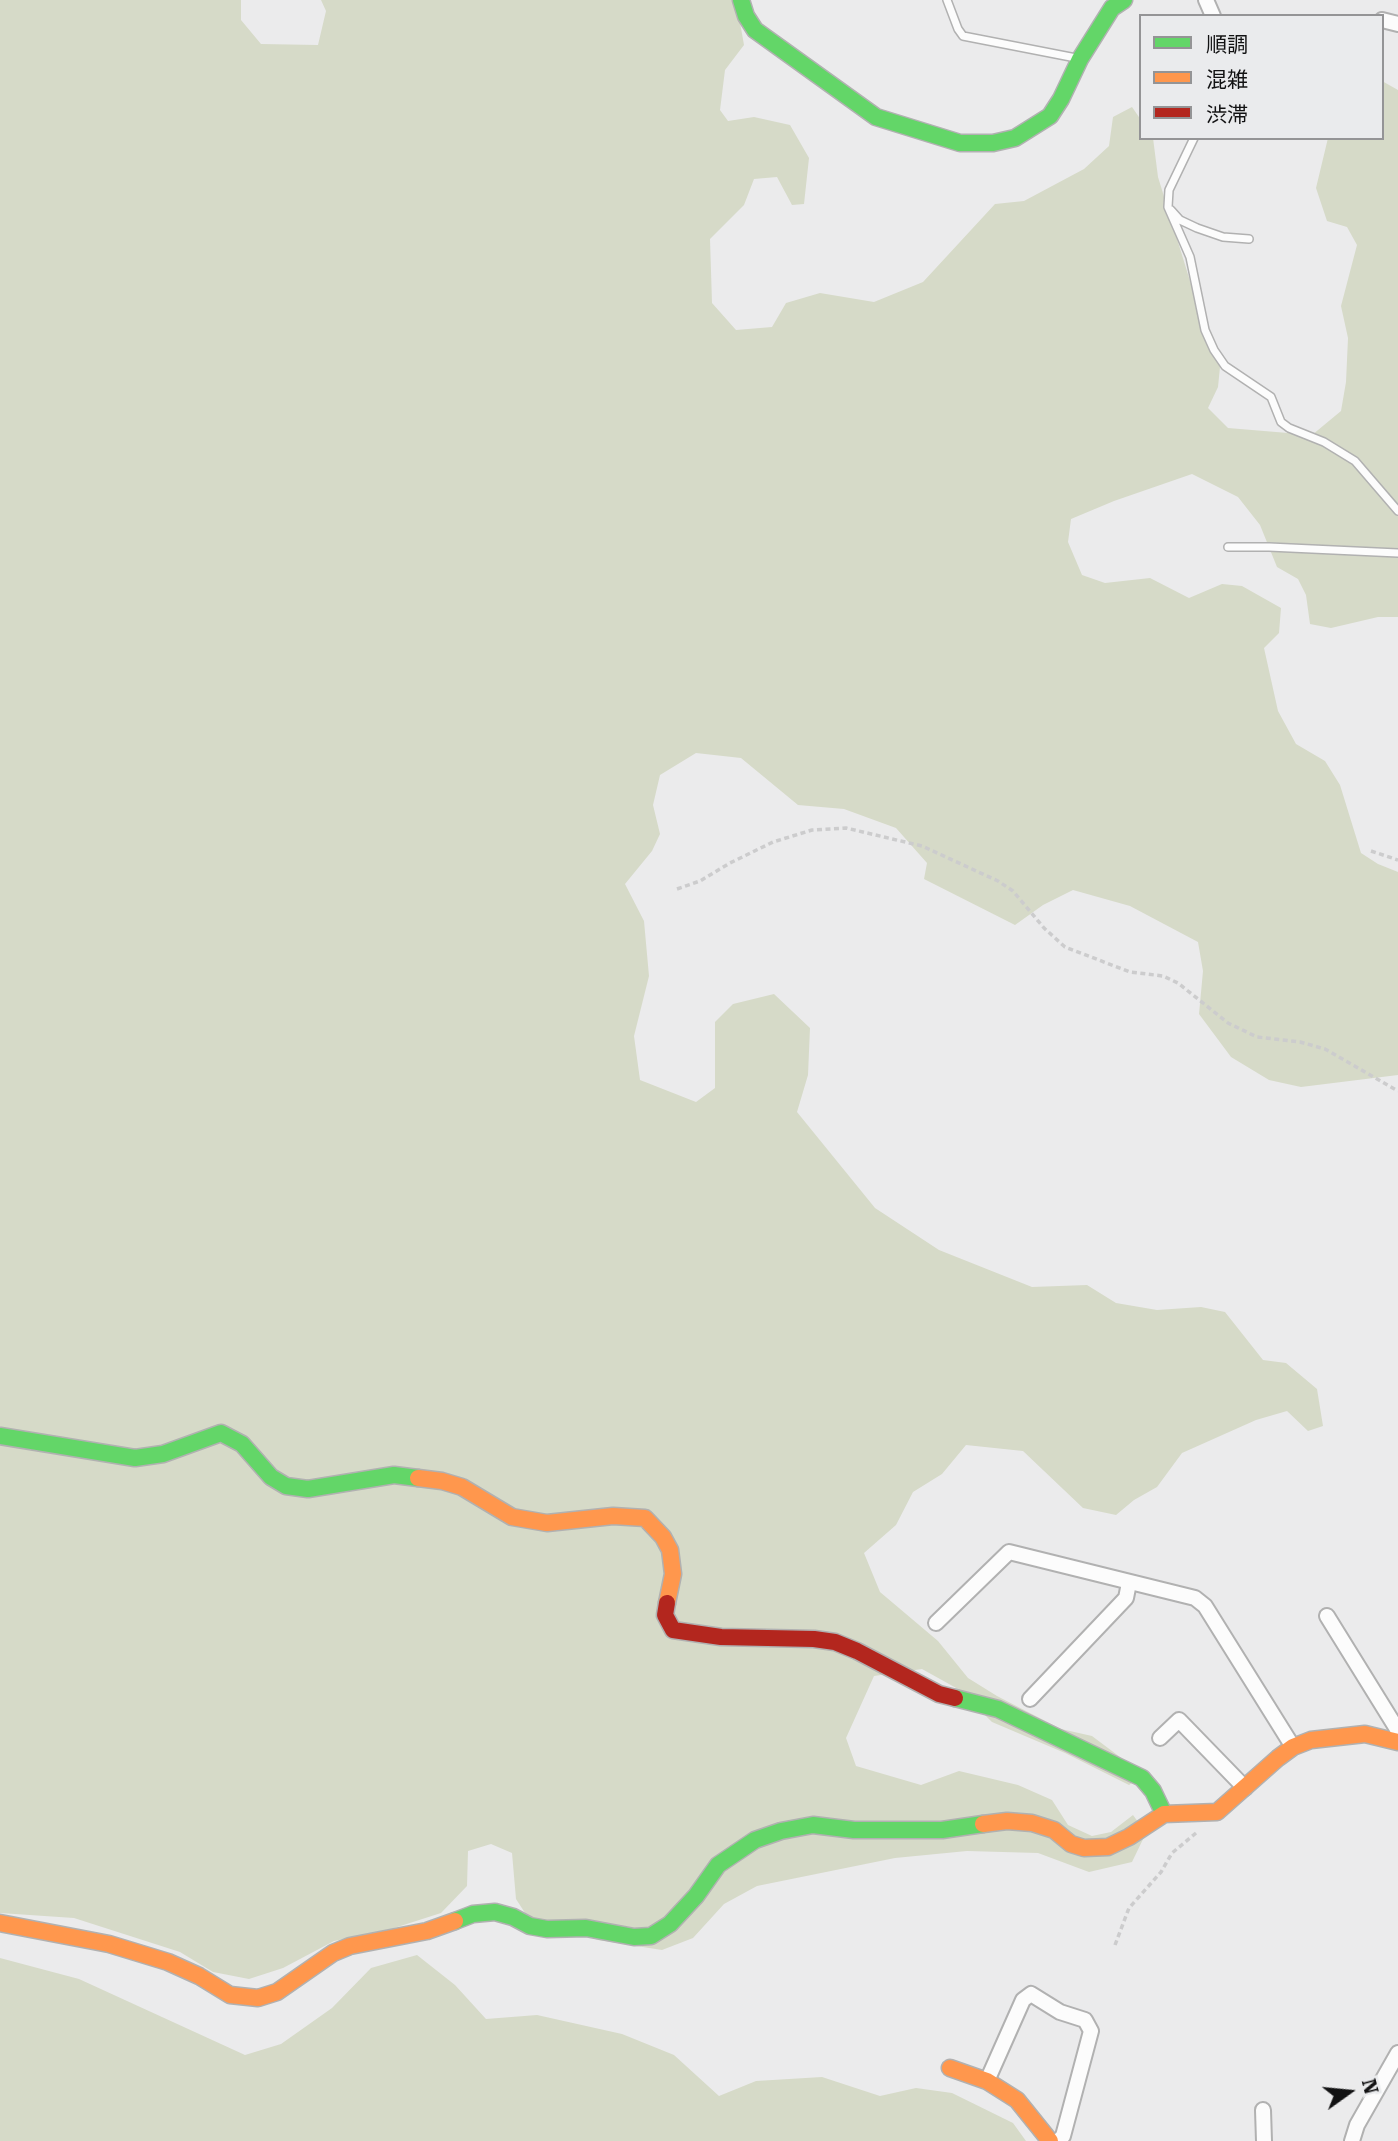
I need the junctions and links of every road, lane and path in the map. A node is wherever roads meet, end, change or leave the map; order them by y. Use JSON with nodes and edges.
{"nodes":[{"id":1,"x":741,"y":0,"type":"edge"},
{"id":2,"x":947,"y":0,"type":"edge"},
{"id":3,"x":1124,"y":0,"type":"edge"},
{"id":4,"x":1080,"y":59,"type":"junction"},
{"id":5,"x":1193,"y":140,"type":"edge"},
{"id":6,"x":1168,"y":207,"type":"junction"},
{"id":7,"x":1249,"y":239,"type":"dead end"},
{"id":8,"x":1398,"y":511,"type":"edge"},
{"id":9,"x":1228,"y":547,"type":"dead end"},
{"id":10,"x":1398,"y":553,"type":"edge"},
{"id":11,"x":1371,"y":851,"type":"dead end"},
{"id":12,"x":1398,"y":860,"type":"edge"},
{"id":13,"x":677,"y":889,"type":"dead end"},
{"id":14,"x":1398,"y":1091,"type":"edge"},
{"id":15,"x":0,"y":1436,"type":"edge"},
{"id":16,"x":1129,"y":1583,"type":"junction"},
{"id":17,"x":1327,"y":1616,"type":"dead end"},
{"id":18,"x":936,"y":1623,"type":"dead end"},
{"id":19,"x":1030,"y":1699,"type":"dead end"},
{"id":20,"x":1160,"y":1738,"type":"dead end"},
{"id":21,"x":1398,"y":1741,"type":"edge"},
{"id":22,"x":1293,"y":1747,"type":"junction"},
{"id":23,"x":1245,"y":1788,"type":"junction"},
{"id":24,"x":1217,"y":1812,"type":"junction"},
{"id":25,"x":1164,"y":1814,"type":"junction"},
{"id":26,"x":0,"y":1923,"type":"edge"},
{"id":27,"x":1115,"y":1945,"type":"dead end"},
{"id":28,"x":1398,"y":2053,"type":"edge"},
{"id":29,"x":950,"y":2068,"type":"dead end"},
{"id":30,"x":987,"y":2081,"type":"junction"},
{"id":31,"x":1263,"y":2110,"type":"dead end"},
{"id":32,"x":1050,"y":2141,"type":"edge"},
{"id":33,"x":1058,"y":2141,"type":"edge"},
{"id":34,"x":1264,"y":2141,"type":"edge"},
{"id":35,"x":1352,"y":2141,"type":"edge"}],
"edges":[{"from":1,"to":4,"type":"street"},
{"from":2,"to":4,"type":"lane"},
{"from":3,"to":4,"type":"street"},
{"from":5,"to":6,"type":"lane"},
{"from":6,"to":7,"type":"lane"},
{"from":6,"to":8,"type":"lane"},
{"from":9,"to":10,"type":"lane"},
{"from":11,"to":12,"type":"path"},
{"from":13,"to":14,"type":"path"},
{"from":15,"to":25,"type":"street"},
{"from":16,"to":18,"type":"street"},
{"from":16,"to":19,"type":"street"},
{"from":16,"to":22,"type":"street"},
{"from":17,"to":21,"type":"street"},
{"from":20,"to":23,"type":"street"},
{"from":21,"to":22,"type":"street"},
{"from":22,"to":23,"type":"street"},
{"from":23,"to":24,"type":"street"},
{"from":24,"to":25,"type":"street"},
{"from":24,"to":27,"type":"path"},
{"from":25,"to":26,"type":"street"},
{"from":28,"to":35,"type":"street"},
{"from":29,"to":30,"type":"street"},
{"from":30,"to":32,"type":"street"},
{"from":30,"to":33,"type":"street"},
{"from":31,"to":34,"type":"street"}]}
